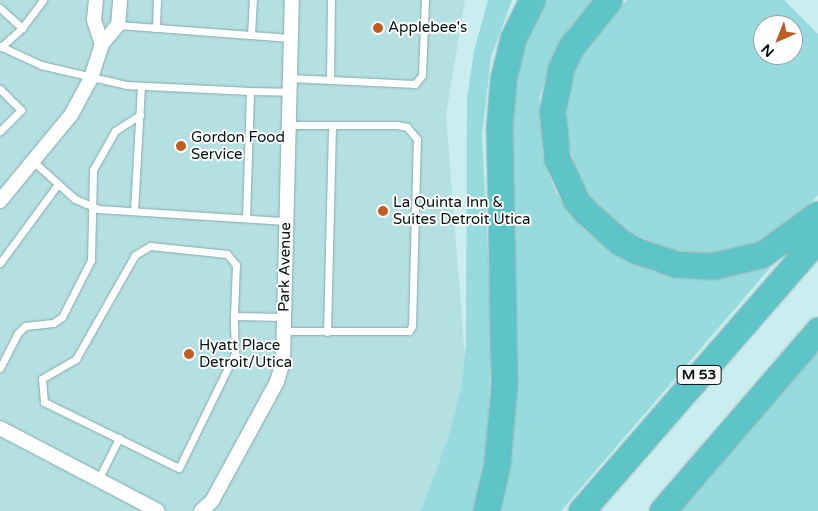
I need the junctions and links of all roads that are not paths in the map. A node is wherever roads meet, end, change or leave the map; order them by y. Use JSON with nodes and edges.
{"nodes":[{"id":1,"x":43,"y":0,"type":"edge"},
{"id":2,"x":96,"y":0,"type":"edge"},
{"id":3,"x":120,"y":0,"type":"edge"},
{"id":4,"x":157,"y":0,"type":"edge"},
{"id":5,"x":253,"y":0,"type":"edge"},
{"id":6,"x":292,"y":0,"type":"edge"},
{"id":7,"x":331,"y":0,"type":"edge"},
{"id":8,"x":425,"y":0,"type":"edge"},
{"id":9,"x":532,"y":0,"type":"edge"},
{"id":10,"x":609,"y":0,"type":"edge"},
{"id":11,"x":0,"y":8,"type":"edge"},
{"id":12,"x":118,"y":25,"type":"junction"},
{"id":13,"x":22,"y":28,"type":"junction"},
{"id":14,"x":156,"y":28,"type":"junction"},
{"id":15,"x":252,"y":35,"type":"junction"},
{"id":16,"x":291,"y":38,"type":"junction"},
{"id":17,"x":102,"y":44,"type":"junction"},
{"id":18,"x":1,"y":47,"type":"edge"},
{"id":19,"x":91,"y":78,"type":"junction"},
{"id":20,"x":330,"y":80,"type":"junction"},
{"id":21,"x":290,"y":85,"type":"junction"},
{"id":22,"x":141,"y":87,"type":"junction"},
{"id":23,"x":250,"y":91,"type":"junction"},
{"id":24,"x":1,"y":92,"type":"edge"},
{"id":25,"x":140,"y":115,"type":"junction"},
{"id":26,"x":289,"y":125,"type":"junction"},
{"id":27,"x":332,"y":125,"type":"junction"},
{"id":28,"x":0,"y":132,"type":"edge"},
{"id":29,"x":34,"y":162,"type":"junction"},
{"id":30,"x":58,"y":184,"type":"junction"},
{"id":31,"x":0,"y":201,"type":"edge"},
{"id":32,"x":91,"y":207,"type":"junction"},
{"id":33,"x":134,"y":211,"type":"junction"},
{"id":34,"x":818,"y":214,"type":"edge"},
{"id":35,"x":246,"y":218,"type":"junction"},
{"id":36,"x":286,"y":221,"type":"junction"},
{"id":37,"x":818,"y":238,"type":"edge"},
{"id":38,"x":0,"y":263,"type":"edge"},
{"id":39,"x":234,"y":316,"type":"junction"},
{"id":40,"x":284,"y":317,"type":"junction"},
{"id":41,"x":818,"y":330,"type":"edge"},
{"id":42,"x":284,"y":331,"type":"junction"},
{"id":43,"x":327,"y":332,"type":"junction"},
{"id":44,"x":0,"y":368,"type":"edge"},
{"id":45,"x":0,"y":428,"type":"edge"},
{"id":46,"x":119,"y":438,"type":"junction"},
{"id":47,"x":98,"y":480,"type":"junction"},
{"id":48,"x":158,"y":511,"type":"edge"},
{"id":49,"x":201,"y":511,"type":"edge"},
{"id":50,"x":486,"y":511,"type":"edge"},
{"id":51,"x":581,"y":511,"type":"edge"},
{"id":52,"x":662,"y":511,"type":"edge"}],
"edges":[{"from":1,"to":13,"type":"lane"},
{"from":2,"to":17,"type":"street"},
{"from":3,"to":12,"type":"street"},
{"from":4,"to":14,"type":"lane"},
{"from":5,"to":15,"type":"lane"},
{"from":6,"to":16,"type":"street","name":"Park Avenue"},
{"from":7,"to":20,"type":"lane"},
{"from":8,"to":20,"type":"lane"},
{"from":9,"to":50,"type":"highway"},
{"from":10,"to":34,"type":"highway"},
{"from":11,"to":13,"type":"lane"},
{"from":12,"to":14,"type":"lane"},
{"from":12,"to":17,"type":"street"},
{"from":13,"to":18,"type":"lane"},
{"from":14,"to":15,"type":"lane"},
{"from":15,"to":16,"type":"lane"},
{"from":16,"to":21,"type":"street","name":"Park Avenue"},
{"from":17,"to":19,"type":"street"},
{"from":18,"to":19,"type":"lane"},
{"from":19,"to":22,"type":"lane"},
{"from":19,"to":29,"type":"street"},
{"from":20,"to":21,"type":"lane"},
{"from":21,"to":23,"type":"lane"},
{"from":21,"to":26,"type":"street","name":"Park Avenue"},
{"from":22,"to":23,"type":"lane"},
{"from":22,"to":25,"type":"lane"},
{"from":23,"to":35,"type":"lane"},
{"from":24,"to":28,"type":"lane"},
{"from":25,"to":32,"type":"lane"},
{"from":25,"to":33,"type":"lane"},
{"from":26,"to":27,"type":"lane"},
{"from":26,"to":36,"type":"street","name":"Park Avenue"},
{"from":27,"to":43,"type":"lane"},
{"from":27,"to":43,"type":"lane"},
{"from":29,"to":30,"type":"lane"},
{"from":29,"to":31,"type":"street"},
{"from":30,"to":32,"type":"lane"},
{"from":30,"to":38,"type":"lane"},
{"from":32,"to":33,"type":"lane"},
{"from":32,"to":44,"type":"lane"},
{"from":33,"to":35,"type":"lane"},
{"from":35,"to":36,"type":"lane"},
{"from":36,"to":40,"type":"street","name":"Park Avenue"},
{"from":37,"to":51,"type":"highway","number":"M 53"},
{"from":39,"to":40,"type":"lane"},
{"from":39,"to":46,"type":"lane"},
{"from":39,"to":46,"type":"lane"},
{"from":40,"to":42,"type":"street","name":"Park Avenue"},
{"from":41,"to":52,"type":"highway"},
{"from":42,"to":43,"type":"lane"},
{"from":42,"to":49,"type":"street","name":"Park Avenue"},
{"from":45,"to":47,"type":"street"},
{"from":46,"to":47,"type":"lane"},
{"from":47,"to":48,"type":"street"}]}
